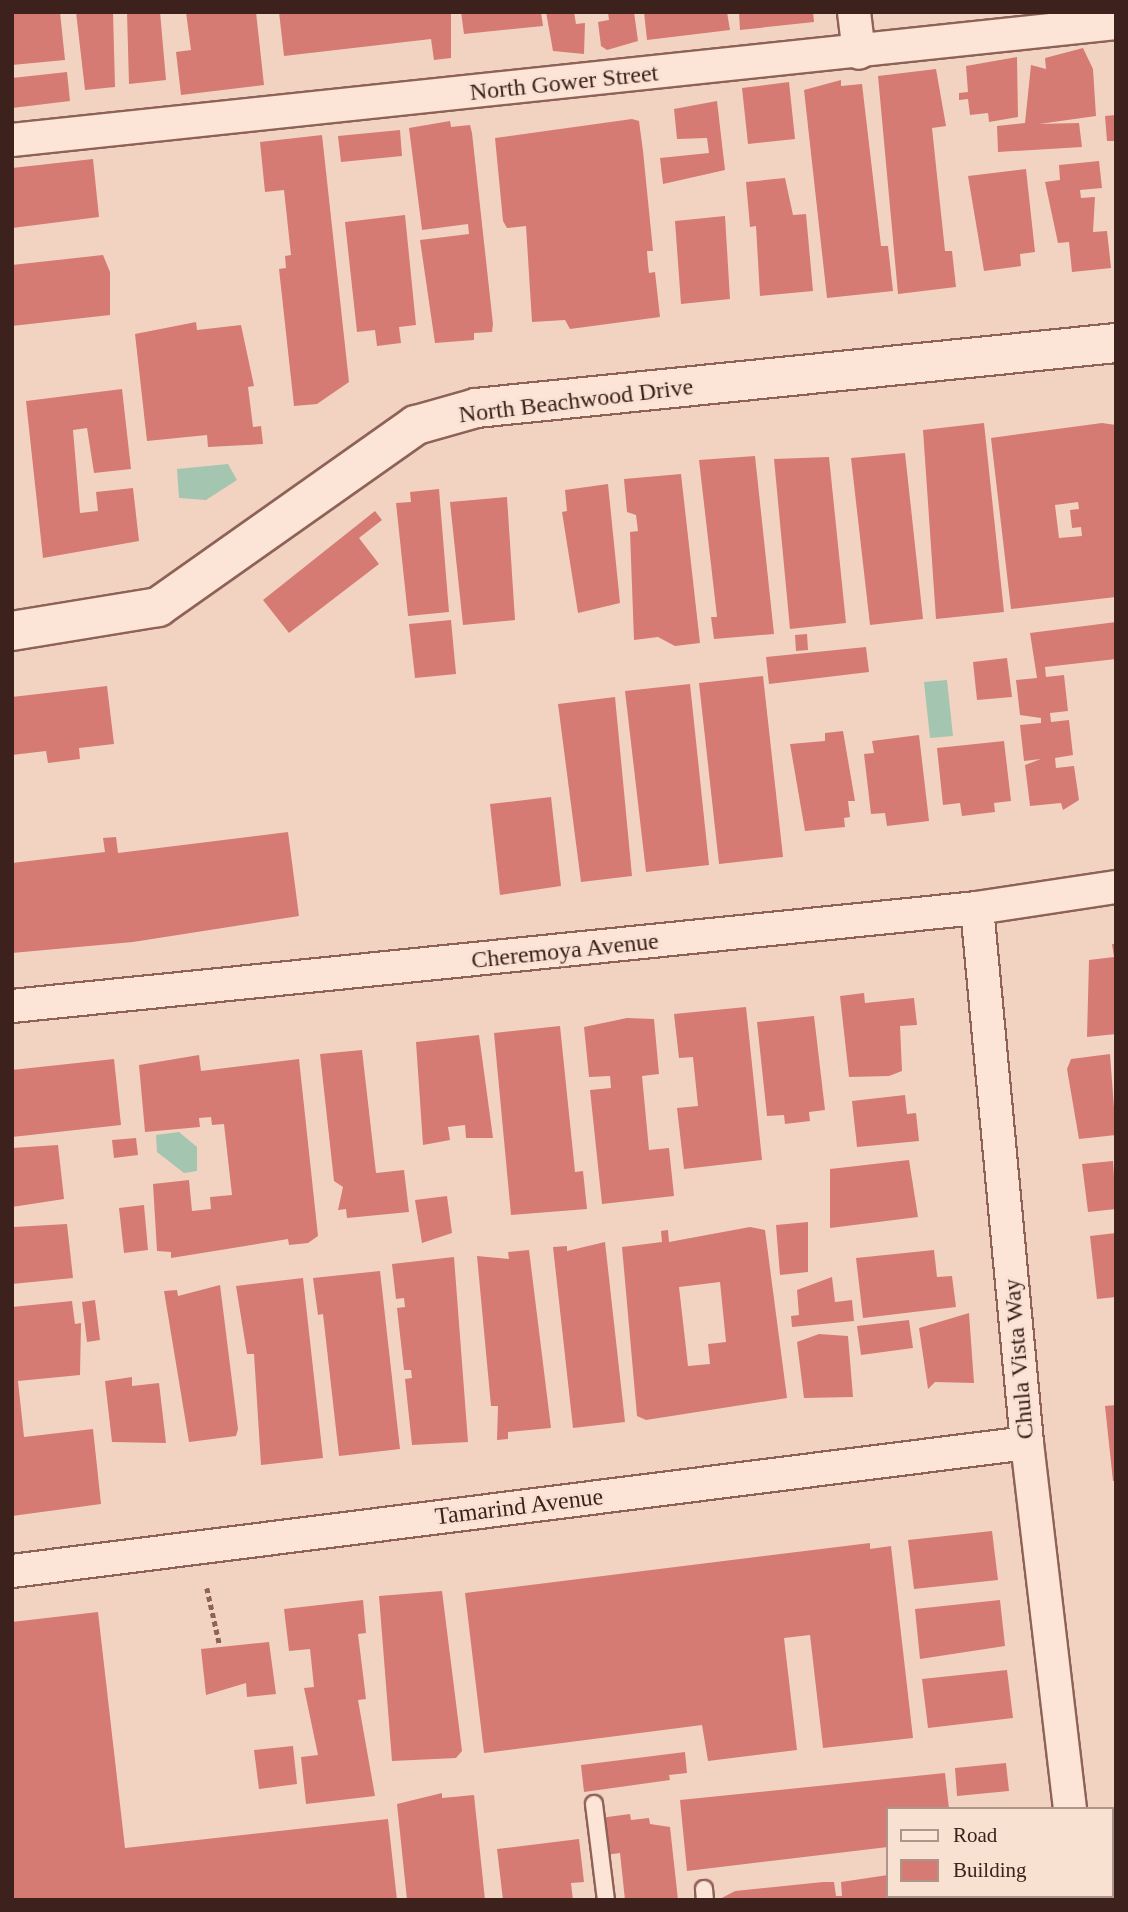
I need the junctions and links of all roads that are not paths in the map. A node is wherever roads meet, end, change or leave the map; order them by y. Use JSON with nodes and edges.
{"nodes":[{"id":1,"x":854,"y":12,"type":"edge"},
{"id":2,"x":1116,"y":23,"type":"edge"},
{"id":3,"x":859,"y":53,"type":"junction"},
{"id":4,"x":12,"y":140,"type":"edge"},
{"id":5,"x":1116,"y":343,"type":"edge"},
{"id":6,"x":12,"y":631,"type":"edge"},
{"id":7,"x":1116,"y":887,"type":"edge"},
{"id":8,"x":977,"y":908,"type":"junction"},
{"id":9,"x":12,"y":1006,"type":"edge"},
{"id":10,"x":1027,"y":1443,"type":"junction"},
{"id":11,"x":12,"y":1571,"type":"edge"},
{"id":12,"x":594,"y":1804,"type":"dead end"},
{"id":13,"x":1070,"y":1807,"type":"edge"},
{"id":14,"x":606,"y":1900,"type":"edge"}],
"edges":[{"from":1,"to":3,"type":"street"},
{"from":2,"to":3,"type":"street","name":"North Gower Street"},
{"from":3,"to":4,"type":"street","name":"North Gower Street"},
{"from":5,"to":6,"type":"street","name":"North Beachwood Drive"},
{"from":7,"to":8,"type":"street","name":"Cheremoya Avenue"},
{"from":8,"to":9,"type":"street","name":"Cheremoya Avenue"},
{"from":8,"to":10,"type":"street","name":"Chula Vista Way"},
{"from":10,"to":11,"type":"street","name":"Tamarind Avenue"},
{"from":10,"to":13,"type":"street","name":"Chula Vista Way"},
{"from":12,"to":14,"type":"lane"}]}
